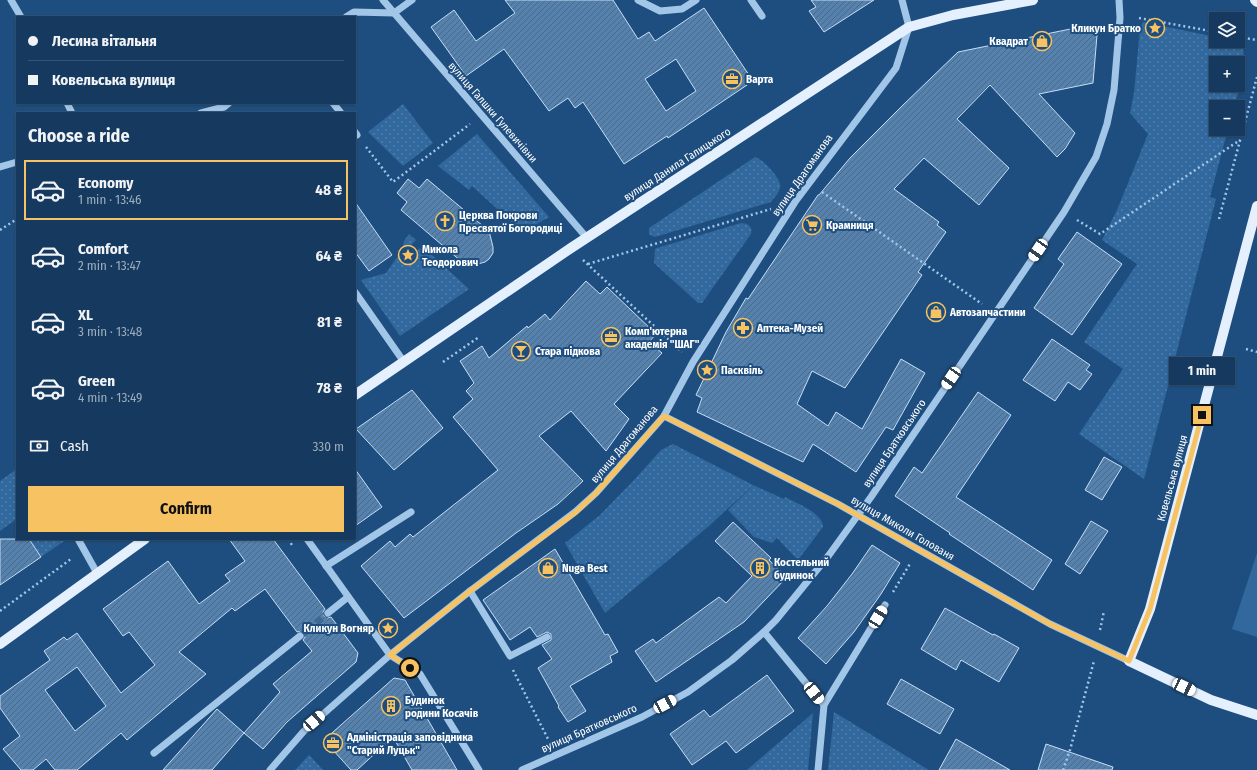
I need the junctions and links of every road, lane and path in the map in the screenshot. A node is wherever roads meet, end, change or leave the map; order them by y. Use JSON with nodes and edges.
{"nodes":[{"id":1,"x":11,"y":0,"type":"edge"},
{"id":2,"x":383,"y":0,"type":"edge"},
{"id":3,"x":412,"y":0,"type":"edge"},
{"id":4,"x":638,"y":0,"type":"edge"},
{"id":5,"x":696,"y":0,"type":"edge"},
{"id":6,"x":751,"y":0,"type":"edge"},
{"id":7,"x":902,"y":0,"type":"edge"},
{"id":8,"x":1033,"y":0,"type":"edge"},
{"id":9,"x":1119,"y":0,"type":"edge"},
{"id":10,"x":394,"y":13,"type":"junction"},
{"id":11,"x":19,"y":16,"type":"edge"},
{"id":12,"x":348,"y":16,"type":"edge"},
{"id":13,"x":762,"y":16,"type":"dead end"},
{"id":14,"x":1139,"y":18,"type":"dead end"},
{"id":15,"x":909,"y":27,"type":"junction"},
{"id":16,"x":1209,"y":31,"type":"edge"},
{"id":17,"x":1245,"y":37,"type":"edge"},
{"id":18,"x":1257,"y":40,"type":"edge"},
{"id":19,"x":1257,"y":78,"type":"edge"},
{"id":20,"x":334,"y":104,"type":"edge"},
{"id":21,"x":227,"y":108,"type":"edge"},
{"id":22,"x":206,"y":112,"type":"edge"},
{"id":23,"x":340,"y":112,"type":"edge"},
{"id":24,"x":481,"y":115,"type":"junction"},
{"id":25,"x":356,"y":133,"type":"edge"},
{"id":26,"x":1240,"y":140,"type":"junction"},
{"id":27,"x":16,"y":162,"type":"edge"},
{"id":28,"x":0,"y":166,"type":"edge"},
{"id":29,"x":808,"y":183,"type":"junction"},
{"id":30,"x":795,"y":202,"type":"junction"},
{"id":31,"x":1257,"y":206,"type":"edge"},
{"id":32,"x":1219,"y":219,"type":"dead end"},
{"id":33,"x":16,"y":220,"type":"edge"},
{"id":34,"x":1077,"y":220,"type":"dead end"},
{"id":35,"x":0,"y":230,"type":"edge"},
{"id":36,"x":587,"y":238,"type":"junction"},
{"id":37,"x":571,"y":248,"type":"junction"},
{"id":38,"x":588,"y":264,"type":"junction"},
{"id":39,"x":356,"y":293,"type":"edge"},
{"id":40,"x":982,"y":304,"type":"dead end"},
{"id":41,"x":479,"y":338,"type":"dead end"},
{"id":42,"x":1246,"y":349,"type":"dead end"},
{"id":43,"x":1257,"y":352,"type":"edge"},
{"id":44,"x":404,"y":362,"type":"junction"},
{"id":45,"x":443,"y":362,"type":"dead end"},
{"id":46,"x":693,"y":362,"type":"junction"},
{"id":47,"x":356,"y":394,"type":"edge"},
{"id":48,"x":664,"y":416,"type":"junction"},
{"id":49,"x":411,"y":512,"type":"dead end"},
{"id":50,"x":858,"y":515,"type":"junction"},
{"id":51,"x":79,"y":540,"type":"edge"},
{"id":52,"x":144,"y":540,"type":"edge"},
{"id":53,"x":307,"y":540,"type":"edge"},
{"id":54,"x":919,"y":550,"type":"junction"},
{"id":55,"x":74,"y":557,"type":"dead end"},
{"id":56,"x":326,"y":566,"type":"junction"},
{"id":57,"x":97,"y":573,"type":"junction"},
{"id":58,"x":470,"y":591,"type":"junction"},
{"id":59,"x":348,"y":597,"type":"junction"},
{"id":60,"x":885,"y":605,"type":"joint"},
{"id":61,"x":0,"y":611,"type":"edge"},
{"id":62,"x":1104,"y":611,"type":"dead end"},
{"id":63,"x":328,"y":613,"type":"tunnel mouth"},
{"id":64,"x":764,"y":632,"type":"junction"},
{"id":65,"x":300,"y":636,"type":"tunnel mouth"},
{"id":66,"x":547,"y":637,"type":"dead end"},
{"id":67,"x":0,"y":644,"type":"edge"},
{"id":68,"x":1097,"y":646,"type":"junction"},
{"id":69,"x":390,"y":655,"type":"junction"},
{"id":70,"x":510,"y":656,"type":"junction"},
{"id":71,"x":1129,"y":661,"type":"junction"},
{"id":72,"x":824,"y":705,"type":"junction"},
{"id":73,"x":1257,"y":715,"type":"edge"},
{"id":74,"x":561,"y":752,"type":"junction"},
{"id":75,"x":154,"y":753,"type":"dead end"},
{"id":76,"x":270,"y":770,"type":"edge"},
{"id":77,"x":479,"y":770,"type":"edge"},
{"id":78,"x":522,"y":770,"type":"edge"},
{"id":79,"x":818,"y":770,"type":"edge"},
{"id":80,"x":1063,"y":770,"type":"edge"}],
"edges":[{"from":1,"to":11,"type":"street"},
{"from":2,"to":10,"type":"street","name":"вулиця Галшки Гулевичівни"},
{"from":3,"to":10,"type":"street"},
{"from":4,"to":5,"type":"street"},
{"from":6,"to":13,"type":"street"},
{"from":7,"to":15,"type":"street"},
{"from":8,"to":15,"type":"main road","name":"вулиця Данила Галицького"},
{"from":9,"to":50,"type":"street","name":"вулиця Братковського"},
{"from":10,"to":12,"type":"street"},
{"from":10,"to":24,"type":"street","name":"вулиця Галшки Гулевичівни"},
{"from":14,"to":16,"type":"path"},
{"from":15,"to":29,"type":"street","name":"вулиця Драгоманова"},
{"from":15,"to":36,"type":"main road","name":"вулиця Данила Галицького"},
{"from":17,"to":18,"type":"path"},
{"from":19,"to":26,"type":"path"},
{"from":20,"to":23,"type":"street"},
{"from":21,"to":22,"type":"street"},
{"from":24,"to":25,"type":"path"},
{"from":24,"to":36,"type":"street","name":"вулиця Галшки Гулевичівни"},
{"from":26,"to":32,"type":"path"},
{"from":26,"to":34,"type":"path"},
{"from":27,"to":28,"type":"street"},
{"from":29,"to":30,"type":"street","name":"вулиця Драгоманова"},
{"from":29,"to":40,"type":"path"},
{"from":30,"to":38,"type":"path"},
{"from":30,"to":46,"type":"street","name":"вулиця Драгоманова"},
{"from":31,"to":71,"type":"main road","name":"Ковельська вулиця"},
{"from":33,"to":35,"type":"path"},
{"from":36,"to":37,"type":"main road","name":"вулиця Данила Галицького"},
{"from":37,"to":38,"type":"path"},
{"from":37,"to":44,"type":"main road","name":"вулиця Данила Галицького"},
{"from":38,"to":46,"type":"path"},
{"from":39,"to":44,"type":"street"},
{"from":41,"to":45,"type":"path"},
{"from":42,"to":43,"type":"path"},
{"from":44,"to":47,"type":"main road","name":"вулиця Данила Галицького"},
{"from":46,"to":48,"type":"street","name":"вулиця Драгоманова"},
{"from":48,"to":50,"type":"street","name":"вулиця Миколи Голованя"},
{"from":48,"to":58,"type":"street","name":"вулиця Драгоманова"},
{"from":49,"to":56,"type":"street"},
{"from":50,"to":54,"type":"street","name":"вулиця Миколи Голованя"},
{"from":50,"to":64,"type":"street","name":"вулиця Братковського"},
{"from":51,"to":57,"type":"street"},
{"from":52,"to":57,"type":"main road"},
{"from":53,"to":56,"type":"street"},
{"from":54,"to":60,"type":"path"},
{"from":54,"to":68,"type":"street","name":"вулиця Миколи Голованя"},
{"from":55,"to":61,"type":"path"},
{"from":56,"to":59,"type":"street"},
{"from":57,"to":67,"type":"main road"},
{"from":58,"to":69,"type":"street","name":"вулиця Драгоманова"},
{"from":58,"to":70,"type":"street"},
{"from":59,"to":63,"type":"street"},
{"from":59,"to":69,"type":"street"},
{"from":60,"to":72,"type":"street"},
{"from":62,"to":68,"type":"path"},
{"from":64,"to":72,"type":"street"},
{"from":64,"to":74,"type":"street","name":"вулиця Братковського"},
{"from":65,"to":75,"type":"street"},
{"from":66,"to":70,"type":"street"},
{"from":68,"to":71,"type":"street","name":"вулиця Миколи Голованя"},
{"from":68,"to":80,"type":"path"},
{"from":69,"to":76,"type":"street","name":"вулиця Драгоманова"},
{"from":69,"to":77,"type":"street"},
{"from":70,"to":74,"type":"path"},
{"from":71,"to":73,"type":"main road"},
{"from":72,"to":79,"type":"street"},
{"from":74,"to":78,"type":"street","name":"вулиця Братковського"}]}
